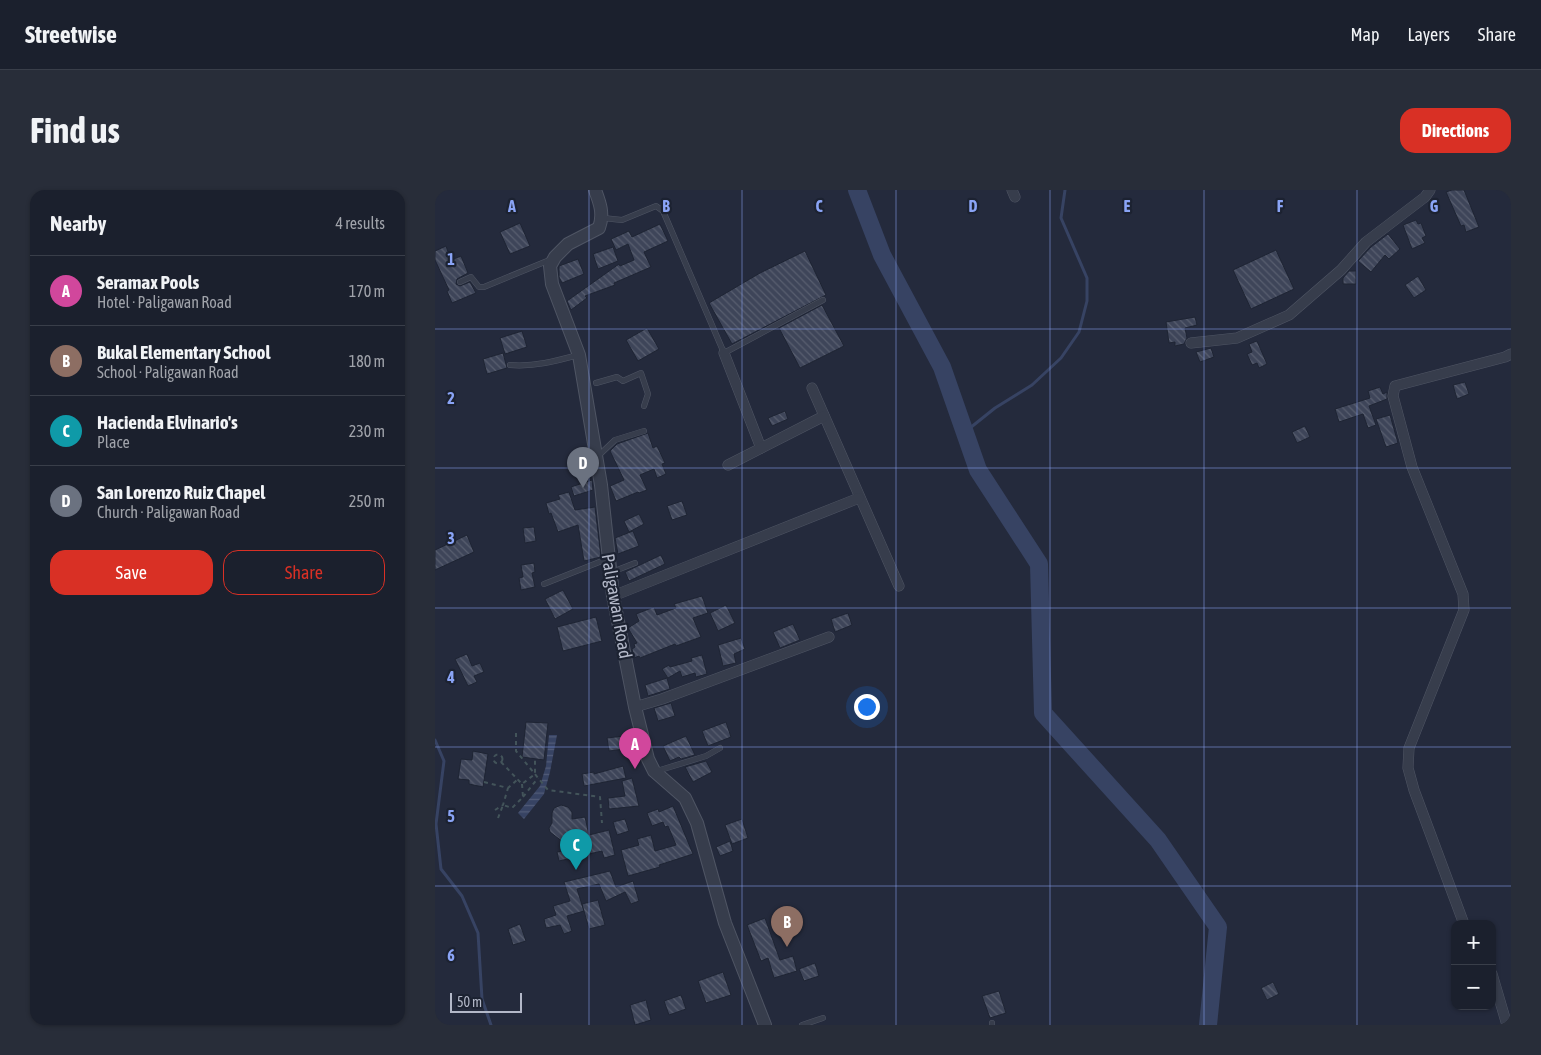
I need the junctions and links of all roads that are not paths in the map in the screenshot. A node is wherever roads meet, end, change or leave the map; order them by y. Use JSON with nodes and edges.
{"nodes":[{"id":1,"x":595,"y":190,"type":"edge"},
{"id":2,"x":1430,"y":190,"type":"edge"},
{"id":3,"x":603,"y":218,"type":"junction"},
{"id":4,"x":555,"y":258,"type":"junction"},
{"id":5,"x":460,"y":282,"type":"dead end"},
{"id":6,"x":823,"y":300,"type":"dead end"},
{"id":7,"x":1191,"y":343,"type":"dead end"},
{"id":8,"x":724,"y":353,"type":"junction"},
{"id":9,"x":1511,"y":354,"type":"edge"},
{"id":10,"x":579,"y":355,"type":"junction"},
{"id":11,"x":510,"y":365,"type":"dead end"},
{"id":12,"x":590,"y":385,"type":"junction"},
{"id":13,"x":812,"y":388,"type":"dead end"},
{"id":14,"x":644,"y":406,"type":"dead end"},
{"id":15,"x":824,"y":416,"type":"junction"},
{"id":16,"x":644,"y":431,"type":"dead end"},
{"id":17,"x":761,"y":448,"type":"junction"},
{"id":18,"x":596,"y":458,"type":"junction"},
{"id":19,"x":728,"y":465,"type":"dead end"},
{"id":20,"x":859,"y":498,"type":"junction"},
{"id":21,"x":607,"y":559,"type":"junction"},
{"id":22,"x":635,"y":563,"type":"dead end"},
{"id":23,"x":609,"y":573,"type":"junction"},
{"id":24,"x":544,"y":584,"type":"dead end"},
{"id":25,"x":899,"y":586,"type":"dead end"},
{"id":26,"x":613,"y":596,"type":"junction"},
{"id":27,"x":829,"y":638,"type":"dead end"},
{"id":28,"x":635,"y":707,"type":"junction"},
{"id":29,"x":720,"y":748,"type":"dead end"},
{"id":30,"x":654,"y":771,"type":"junction"},
{"id":31,"x":1463,"y":920,"type":"edge"},
{"id":32,"x":1496,"y":987,"type":"edge"},
{"id":33,"x":823,"y":1018,"type":"dead end"},
{"id":34,"x":765,"y":1025,"type":"edge"},
{"id":35,"x":802,"y":1025,"type":"edge"},
{"id":36,"x":1508,"y":1025,"type":"edge"}],
"edges":[{"from":1,"to":3,"type":"street"},
{"from":2,"to":7,"type":"street"},
{"from":3,"to":4,"type":"street"},
{"from":3,"to":8,"type":"lane"},
{"from":4,"to":5,"type":"lane"},
{"from":4,"to":10,"type":"street","name":"Paligawan Road"},
{"from":6,"to":8,"type":"lane"},
{"from":8,"to":17,"type":"street"},
{"from":9,"to":31,"type":"street"},
{"from":10,"to":11,"type":"lane"},
{"from":10,"to":12,"type":"street","name":"Paligawan Road"},
{"from":12,"to":14,"type":"lane"},
{"from":12,"to":18,"type":"street","name":"Paligawan Road"},
{"from":13,"to":15,"type":"street"},
{"from":15,"to":17,"type":"street"},
{"from":15,"to":20,"type":"street"},
{"from":16,"to":18,"type":"lane"},
{"from":17,"to":19,"type":"street"},
{"from":18,"to":21,"type":"street","name":"Paligawan Road"},
{"from":20,"to":25,"type":"street"},
{"from":20,"to":26,"type":"street"},
{"from":21,"to":23,"type":"street","name":"Paligawan Road"},
{"from":21,"to":24,"type":"lane"},
{"from":22,"to":23,"type":"lane"},
{"from":23,"to":26,"type":"street","name":"Paligawan Road"},
{"from":26,"to":28,"type":"street","name":"Paligawan Road"},
{"from":27,"to":28,"type":"street"},
{"from":28,"to":30,"type":"street","name":"Paligawan Road"},
{"from":29,"to":30,"type":"lane"},
{"from":30,"to":34,"type":"street","name":"Paligawan Road"},
{"from":32,"to":36,"type":"street"},
{"from":33,"to":35,"type":"lane"}]}
